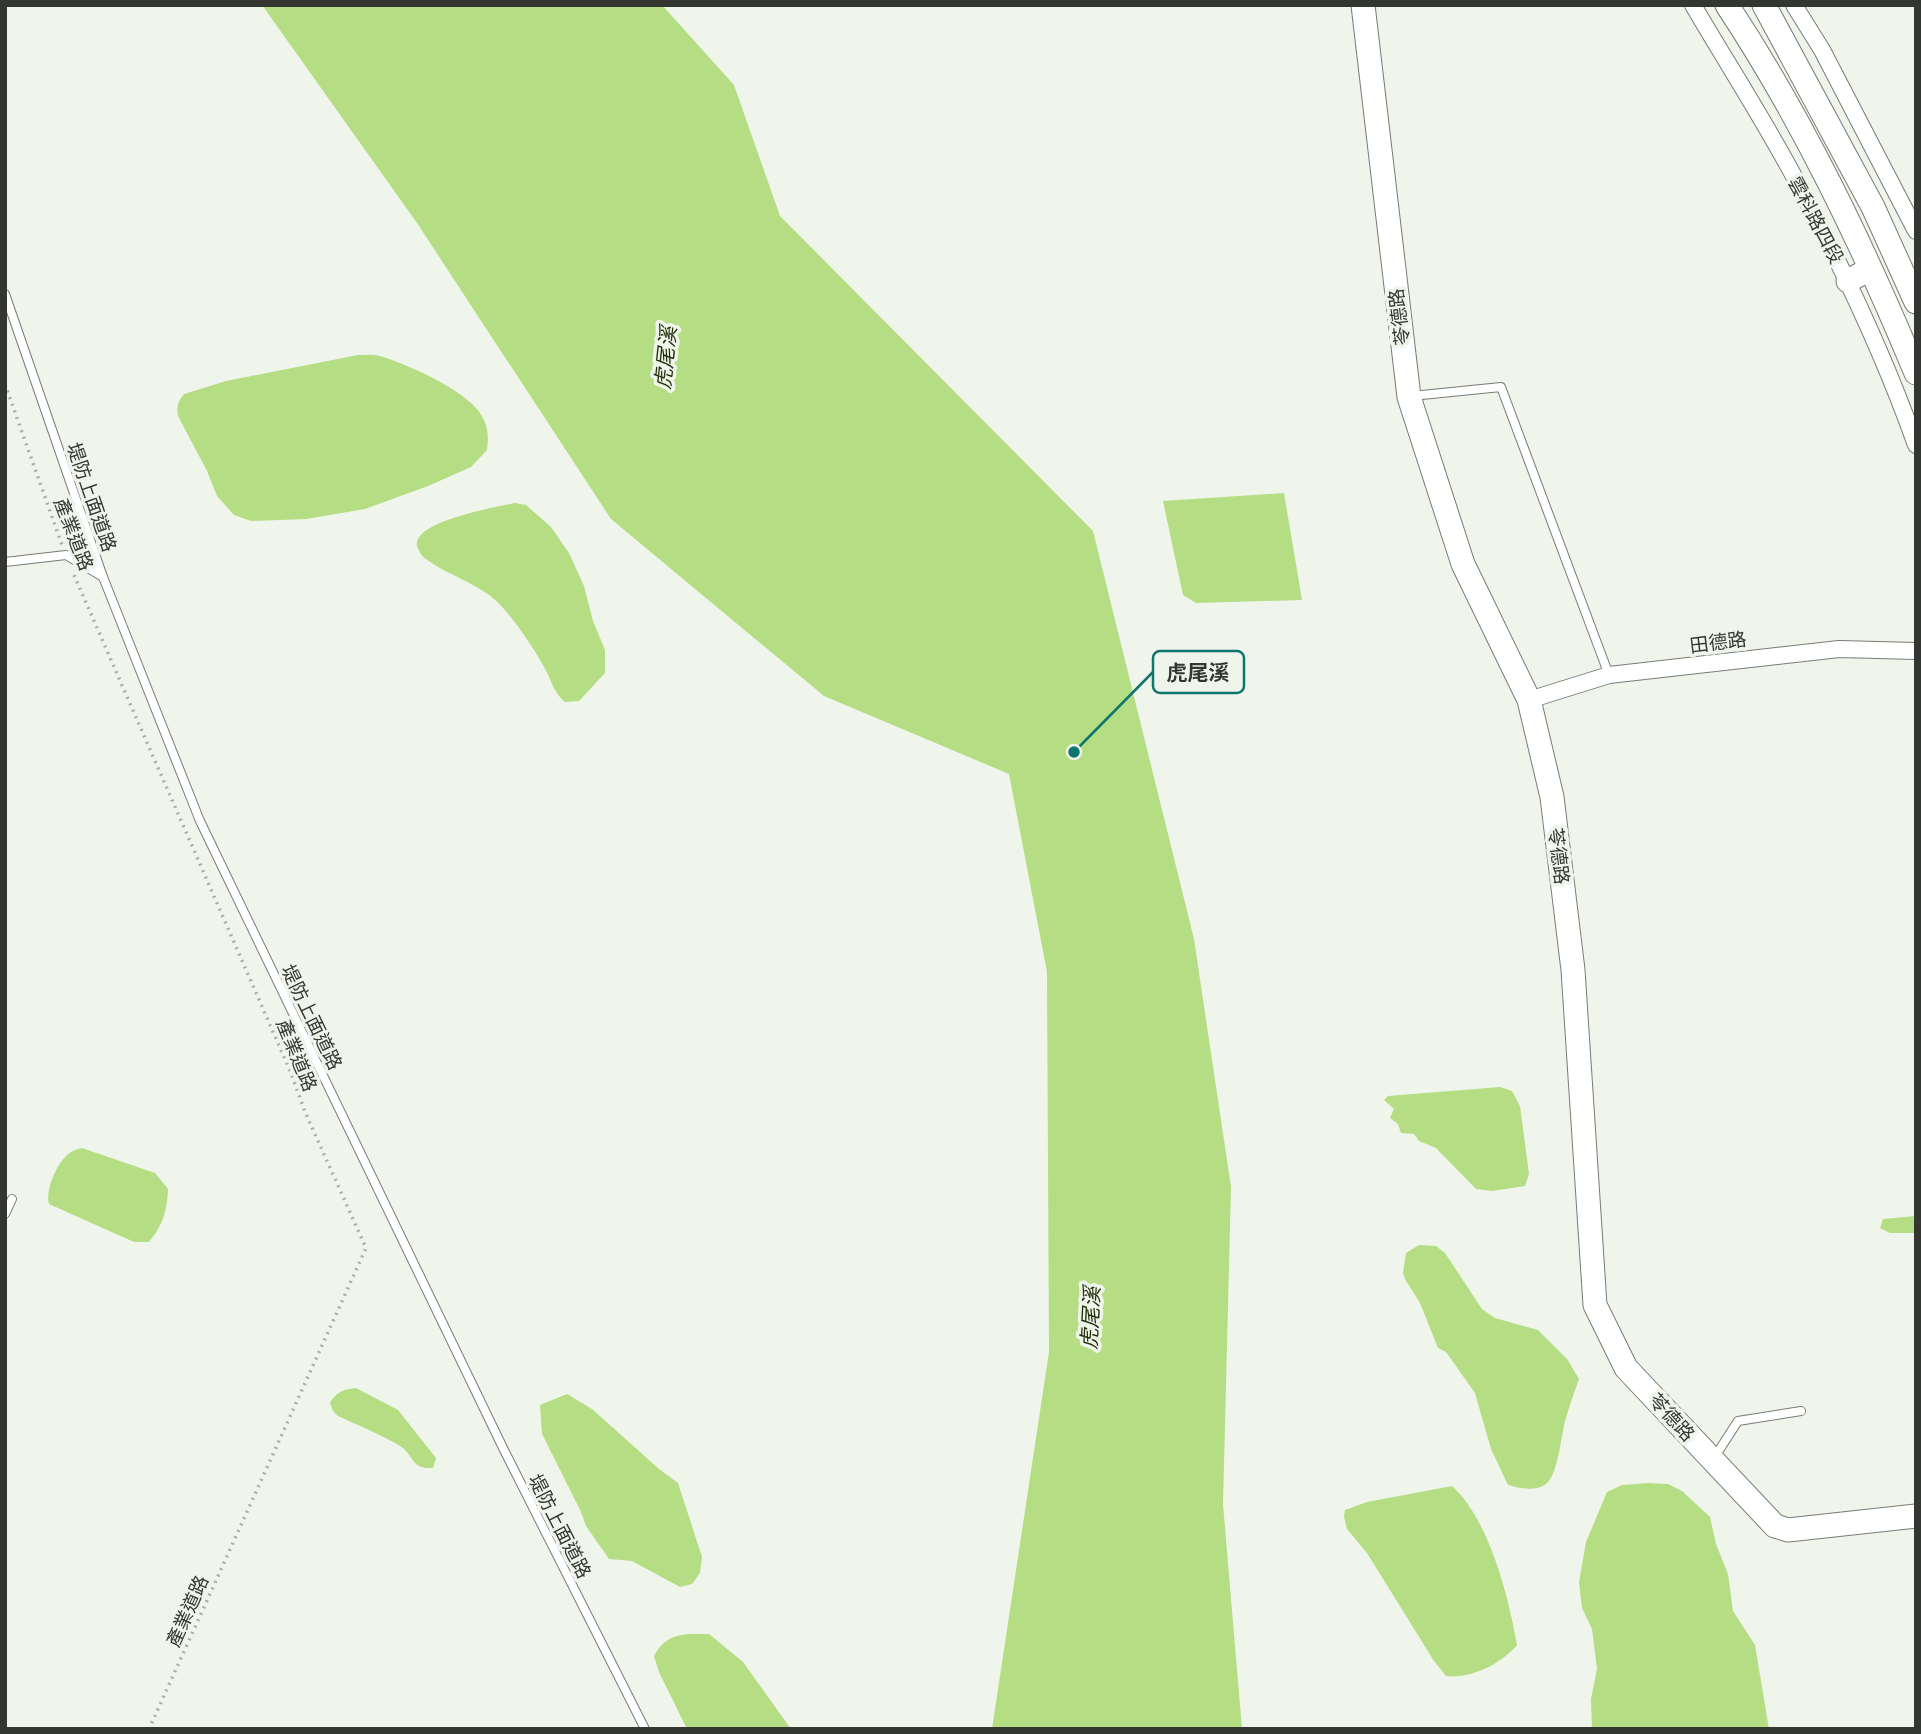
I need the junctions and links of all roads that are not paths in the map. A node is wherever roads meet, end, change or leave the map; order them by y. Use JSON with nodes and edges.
{"nodes":[{"id":1,"x":1363,"y":5,"type":"edge"},
{"id":2,"x":1693,"y":5,"type":"edge"},
{"id":3,"x":1727,"y":5,"type":"edge"},
{"id":4,"x":1764,"y":5,"type":"edge"},
{"id":5,"x":1794,"y":5,"type":"edge"},
{"id":6,"x":1916,"y":231,"type":"edge"},
{"id":7,"x":1870,"y":269,"type":"junction"},
{"id":8,"x":1848,"y":281,"type":"junction"},
{"id":9,"x":5,"y":295,"type":"edge"},
{"id":10,"x":1916,"y":302,"type":"edge"},
{"id":11,"x":1916,"y":373,"type":"edge"},
{"id":12,"x":1409,"y":397,"type":"junction"},
{"id":13,"x":1916,"y":445,"type":"edge"},
{"id":14,"x":5,"y":562,"type":"edge"},
{"id":15,"x":103,"y":577,"type":"junction"},
{"id":16,"x":1916,"y":651,"type":"edge"},
{"id":17,"x":1609,"y":676,"type":"junction"},
{"id":18,"x":1529,"y":699,"type":"junction"},
{"id":19,"x":12,"y":1199,"type":"dead end"},
{"id":20,"x":5,"y":1214,"type":"edge"},
{"id":21,"x":1801,"y":1410,"type":"dead end"},
{"id":22,"x":1713,"y":1460,"type":"junction"},
{"id":23,"x":1916,"y":1516,"type":"edge"},
{"id":24,"x":645,"y":1729,"type":"edge"}],
"edges":[{"from":1,"to":12,"type":"street","name":"苓德路"},
{"from":2,"to":8,"type":"street","name":"雲科路四段"},
{"from":3,"to":7,"type":"street","name":"雲科路四段"},
{"from":4,"to":10,"type":"street"},
{"from":5,"to":6,"type":"street"},
{"from":7,"to":8,"type":"street"},
{"from":7,"to":11,"type":"street","name":"雲科路四段"},
{"from":8,"to":13,"type":"street","name":"雲科路四段"},
{"from":9,"to":15,"type":"lane","name":"堤防上面道路"},
{"from":12,"to":17,"type":"lane"},
{"from":12,"to":18,"type":"street","name":"苓德路"},
{"from":14,"to":15,"type":"lane"},
{"from":15,"to":24,"type":"lane","name":"堤防上面道路"},
{"from":16,"to":17,"type":"street","name":"田德路"},
{"from":17,"to":18,"type":"street","name":"田德路"},
{"from":18,"to":22,"type":"street","name":"苓德路"},
{"from":19,"to":20,"type":"lane"},
{"from":21,"to":22,"type":"lane"},
{"from":22,"to":23,"type":"street","name":"苓德路"}]}
